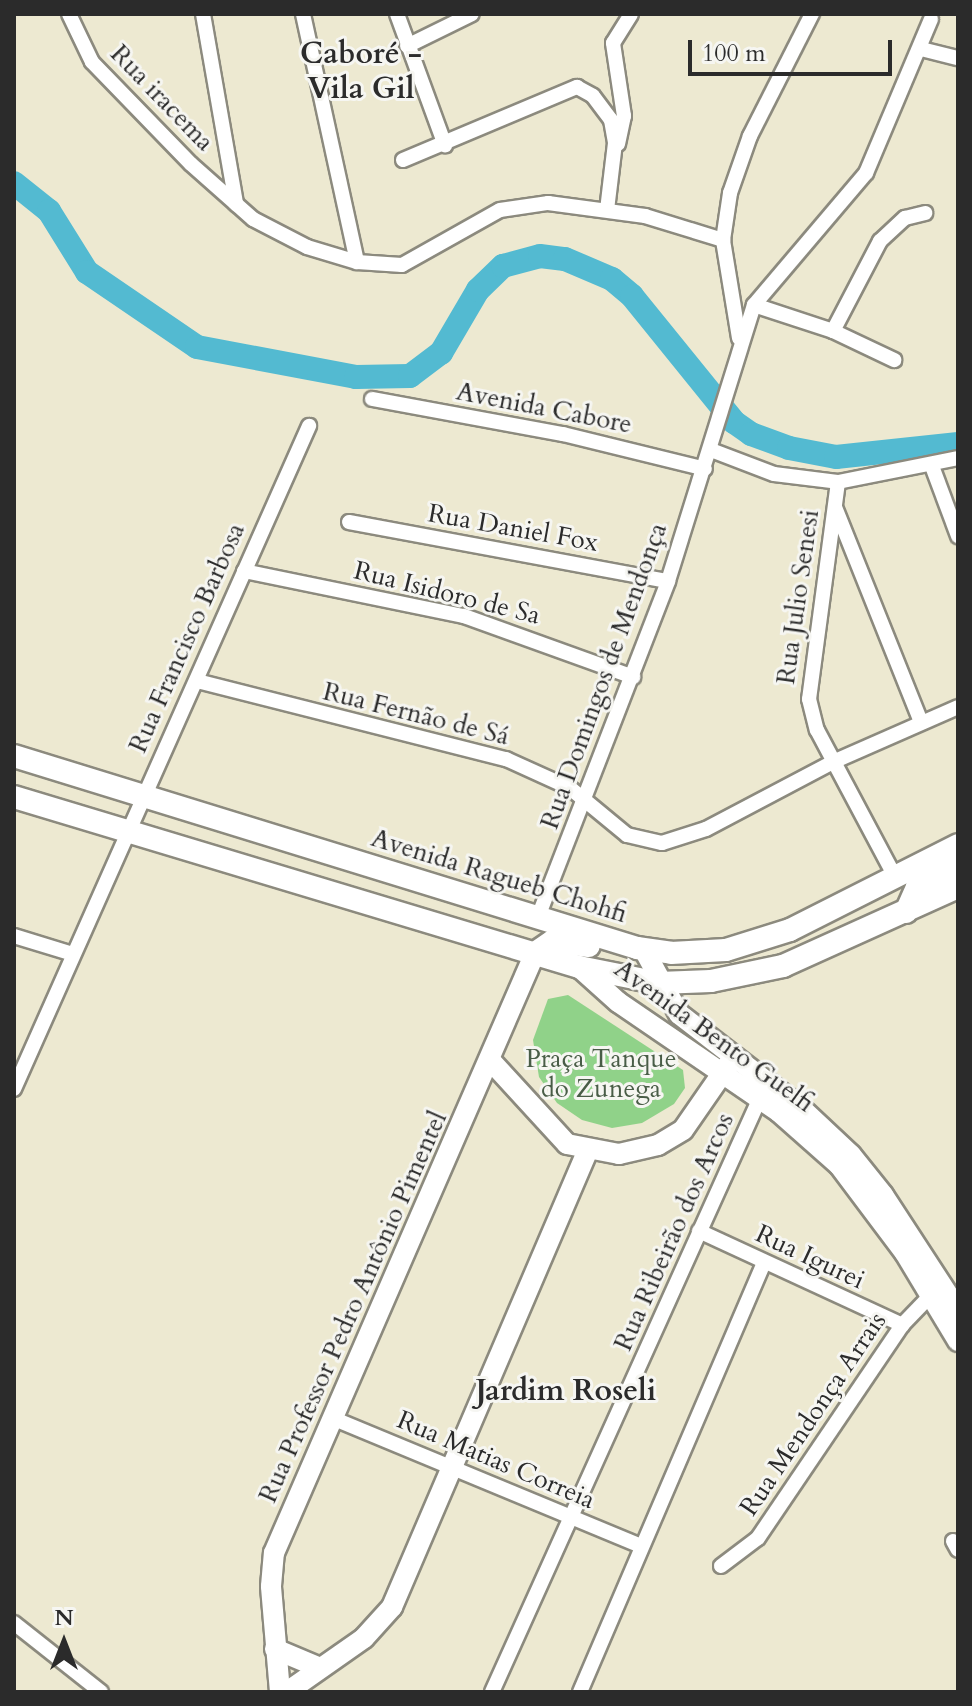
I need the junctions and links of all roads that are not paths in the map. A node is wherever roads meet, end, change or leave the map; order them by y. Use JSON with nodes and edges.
{"nodes":[{"id":1,"x":69,"y":14,"type":"edge"},
{"id":2,"x":203,"y":14,"type":"edge"},
{"id":3,"x":303,"y":14,"type":"edge"},
{"id":4,"x":397,"y":14,"type":"edge"},
{"id":5,"x":472,"y":14,"type":"edge"},
{"id":6,"x":631,"y":14,"type":"edge"},
{"id":7,"x":812,"y":14,"type":"edge"},
{"id":8,"x":931,"y":19,"type":"dead end"},
{"id":9,"x":407,"y":46,"type":"junction"},
{"id":10,"x":921,"y":49,"type":"junction"},
{"id":11,"x":958,"y":58,"type":"edge"},
{"id":12,"x":445,"y":145,"type":"junction"},
{"id":13,"x":403,"y":160,"type":"dead end"},
{"id":14,"x":613,"y":160,"type":"junction"},
{"id":15,"x":236,"y":204,"type":"junction"},
{"id":16,"x":607,"y":210,"type":"junction"},
{"id":17,"x":925,"y":213,"type":"dead end"},
{"id":18,"x":723,"y":240,"type":"junction"},
{"id":19,"x":357,"y":262,"type":"junction"},
{"id":20,"x":754,"y":305,"type":"junction"},
{"id":21,"x":833,"y":331,"type":"junction"},
{"id":22,"x":739,"y":346,"type":"junction"},
{"id":23,"x":894,"y":360,"type":"dead end"},
{"id":24,"x":372,"y":399,"type":"dead end"},
{"id":25,"x":309,"y":426,"type":"dead end"},
{"id":26,"x":711,"y":450,"type":"junction"},
{"id":27,"x":958,"y":458,"type":"edge"},
{"id":28,"x":932,"y":466,"type":"junction"},
{"id":29,"x":705,"y":469,"type":"junction"},
{"id":30,"x":838,"y":482,"type":"junction"},
{"id":31,"x":835,"y":507,"type":"junction"},
{"id":32,"x":349,"y":522,"type":"dead end"},
{"id":33,"x":958,"y":536,"type":"edge"},
{"id":34,"x":244,"y":571,"type":"junction"},
{"id":35,"x":668,"y":581,"type":"junction"},
{"id":36,"x":633,"y":677,"type":"junction"},
{"id":37,"x":197,"y":681,"type":"junction"},
{"id":38,"x":958,"y":707,"type":"edge"},
{"id":39,"x":921,"y":722,"type":"junction"},
{"id":40,"x":14,"y":756,"type":"edge"},
{"id":41,"x":835,"y":761,"type":"junction"},
{"id":42,"x":143,"y":796,"type":"junction"},
{"id":43,"x":14,"y":797,"type":"edge"},
{"id":44,"x":584,"y":799,"type":"junction"},
{"id":45,"x":128,"y":832,"type":"junction"},
{"id":46,"x":958,"y":845,"type":"edge"},
{"id":47,"x":958,"y":866,"type":"edge"},
{"id":48,"x":894,"y":875,"type":"junction"},
{"id":49,"x":958,"y":887,"type":"edge"},
{"id":50,"x":906,"y":912,"type":"junction"},
{"id":51,"x":538,"y":917,"type":"junction"},
{"id":52,"x":14,"y":936,"type":"edge"},
{"id":53,"x":641,"y":949,"type":"junction"},
{"id":54,"x":535,"y":953,"type":"junction"},
{"id":55,"x":73,"y":954,"type":"junction"},
{"id":56,"x":579,"y":967,"type":"junction"},
{"id":57,"x":659,"y":983,"type":"junction"},
{"id":58,"x":490,"y":1060,"type":"junction"},
{"id":59,"x":18,"y":1069,"type":"edge"},
{"id":60,"x":722,"y":1070,"type":"junction"},
{"id":61,"x":14,"y":1089,"type":"edge"},
{"id":62,"x":760,"y":1098,"type":"junction"},
{"id":63,"x":587,"y":1152,"type":"junction"},
{"id":64,"x":699,"y":1231,"type":"junction"},
{"id":65,"x":764,"y":1263,"type":"junction"},
{"id":66,"x":936,"y":1290,"type":"junction"},
{"id":67,"x":958,"y":1310,"type":"edge"},
{"id":68,"x":902,"y":1325,"type":"junction"},
{"id":69,"x":958,"y":1341,"type":"edge"},
{"id":70,"x":332,"y":1418,"type":"junction"},
{"id":71,"x":453,"y":1468,"type":"junction"},
{"id":72,"x":573,"y":1519,"type":"junction"},
{"id":73,"x":641,"y":1546,"type":"junction"},
{"id":74,"x":721,"y":1566,"type":"dead end"},
{"id":75,"x":14,"y":1623,"type":"edge"},
{"id":76,"x":275,"y":1649,"type":"junction"},
{"id":77,"x":320,"y":1668,"type":"junction"},
{"id":78,"x":101,"y":1692,"type":"edge"},
{"id":79,"x":280,"y":1692,"type":"edge"},
{"id":80,"x":287,"y":1692,"type":"edge"},
{"id":81,"x":492,"y":1692,"type":"edge"},
{"id":82,"x":580,"y":1692,"type":"edge"}],
"edges":[{"from":1,"to":15,"type":"street","name":"Rua iracema"},
{"from":2,"to":15,"type":"street"},
{"from":3,"to":19,"type":"street"},
{"from":4,"to":9,"type":"street"},
{"from":5,"to":9,"type":"street"},
{"from":6,"to":14,"type":"street"},
{"from":7,"to":18,"type":"street"},
{"from":8,"to":10,"type":"street"},
{"from":9,"to":12,"type":"street"},
{"from":10,"to":11,"type":"street"},
{"from":10,"to":20,"type":"street"},
{"from":12,"to":13,"type":"street"},
{"from":12,"to":14,"type":"street"},
{"from":14,"to":16,"type":"street"},
{"from":15,"to":19,"type":"street","name":"Rua iracema"},
{"from":16,"to":18,"type":"street","name":"Rua iracema"},
{"from":16,"to":19,"type":"street","name":"Rua iracema"},
{"from":17,"to":21,"type":"street"},
{"from":18,"to":22,"type":"street"},
{"from":20,"to":21,"type":"street"},
{"from":20,"to":22,"type":"street","name":"Rua Domingos de Mendonça"},
{"from":21,"to":23,"type":"street"},
{"from":22,"to":26,"type":"street","name":"Rua Domingos de Mendonça"},
{"from":24,"to":29,"type":"street","name":"Avenida Cabore"},
{"from":25,"to":34,"type":"street","name":"Rua Francisco Barbosa"},
{"from":26,"to":29,"type":"street","name":"Rua Domingos de Mendonça"},
{"from":26,"to":30,"type":"street"},
{"from":27,"to":28,"type":"street"},
{"from":28,"to":30,"type":"street"},
{"from":28,"to":33,"type":"street"},
{"from":29,"to":35,"type":"street","name":"Rua Domingos de Mendonça"},
{"from":30,"to":31,"type":"street","name":"Rua Julio Senesi"},
{"from":31,"to":39,"type":"street"},
{"from":31,"to":41,"type":"street","name":"Rua Julio Senesi"},
{"from":32,"to":35,"type":"street","name":"Rua Daniel Fox"},
{"from":34,"to":36,"type":"street","name":"Rua Isidoro de Sa"},
{"from":34,"to":37,"type":"street","name":"Rua Francisco Barbosa"},
{"from":35,"to":36,"type":"street","name":"Rua Domingos de Mendonça"},
{"from":36,"to":44,"type":"street","name":"Rua Domingos de Mendonça"},
{"from":37,"to":42,"type":"street","name":"Rua Francisco Barbosa"},
{"from":37,"to":44,"type":"street","name":"Rua Fernão de Sá"},
{"from":38,"to":39,"type":"street","name":"Rua Fernão de Sá"},
{"from":39,"to":41,"type":"street","name":"Rua Fernão de Sá"},
{"from":40,"to":42,"type":"main road","name":"Avenida Ragueb Chohfi"},
{"from":41,"to":44,"type":"street","name":"Rua Fernão de Sá"},
{"from":41,"to":48,"type":"street","name":"Rua Julio Senesi"},
{"from":42,"to":45,"type":"street","name":"Rua Francisco Barbosa"},
{"from":42,"to":51,"type":"main road","name":"Avenida Ragueb Chohfi"},
{"from":43,"to":45,"type":"main road"},
{"from":44,"to":51,"type":"street","name":"Rua Domingos de Mendonça"},
{"from":45,"to":54,"type":"main road"},
{"from":45,"to":55,"type":"street","name":"Rua Francisco Barbosa"},
{"from":46,"to":48,"type":"main road","name":"Avenida Ragueb Chohfi"},
{"from":47,"to":50,"type":"main road"},
{"from":48,"to":53,"type":"main road","name":"Avenida Ragueb Chohfi"},
{"from":49,"to":50,"type":"main road"},
{"from":50,"to":57,"type":"main road"},
{"from":51,"to":53,"type":"main road","name":"Avenida Ragueb Chohfi"},
{"from":52,"to":55,"type":"street"},
{"from":53,"to":54,"type":"main road"},
{"from":53,"to":57,"type":"street","name":"Avenida Bento Guelfi"},
{"from":54,"to":56,"type":"main road"},
{"from":54,"to":58,"type":"street","name":"Rua Professor Pedro Antônio Pimentel"},
{"from":55,"to":59,"type":"street","name":"Rua Francisco Barbosa"},
{"from":56,"to":57,"type":"main road"},
{"from":56,"to":60,"type":"street","name":"Avenida Bento Guelfi"},
{"from":57,"to":60,"type":"street","name":"Avenida Bento Guelfi"},
{"from":58,"to":63,"type":"street"},
{"from":58,"to":70,"type":"street","name":"Rua Professor Pedro Antônio Pimentel"},
{"from":59,"to":61,"type":"street","name":"Rua Francisco Barbosa"},
{"from":60,"to":62,"type":"street","name":"Avenida Bento Guelfi"},
{"from":60,"to":63,"type":"street"},
{"from":60,"to":66,"type":"street","name":"Avenida Bento Guelfi"},
{"from":62,"to":64,"type":"street","name":"Rua Ribeirão dos Arcos"},
{"from":62,"to":66,"type":"street","name":"Avenida Bento Guelfi"},
{"from":63,"to":71,"type":"street"},
{"from":64,"to":65,"type":"street","name":"Rua Igurei"},
{"from":64,"to":72,"type":"street","name":"Rua Ribeirão dos Arcos"},
{"from":65,"to":68,"type":"street","name":"Rua Igurei"},
{"from":65,"to":73,"type":"street"},
{"from":66,"to":67,"type":"street","name":"Avenida Bento Guelfi"},
{"from":66,"to":68,"type":"street","name":"Rua Mendonça Arrais"},
{"from":66,"to":69,"type":"street","name":"Avenida Bento Guelfi"},
{"from":68,"to":74,"type":"street","name":"Rua Mendonça Arrais"},
{"from":70,"to":71,"type":"street","name":"Rua Matias Correia"},
{"from":70,"to":76,"type":"street","name":"Rua Professor Pedro Antônio Pimentel"},
{"from":71,"to":72,"type":"street","name":"Rua Matias Correia"},
{"from":71,"to":77,"type":"street"},
{"from":72,"to":73,"type":"street","name":"Rua Matias Correia"},
{"from":72,"to":81,"type":"street","name":"Rua Ribeirão dos Arcos"},
{"from":73,"to":82,"type":"street"},
{"from":75,"to":78,"type":"street"},
{"from":76,"to":77,"type":"street"},
{"from":76,"to":79,"type":"street","name":"Rua Professor Pedro Antônio Pimentel"},
{"from":77,"to":80,"type":"street"}]}
